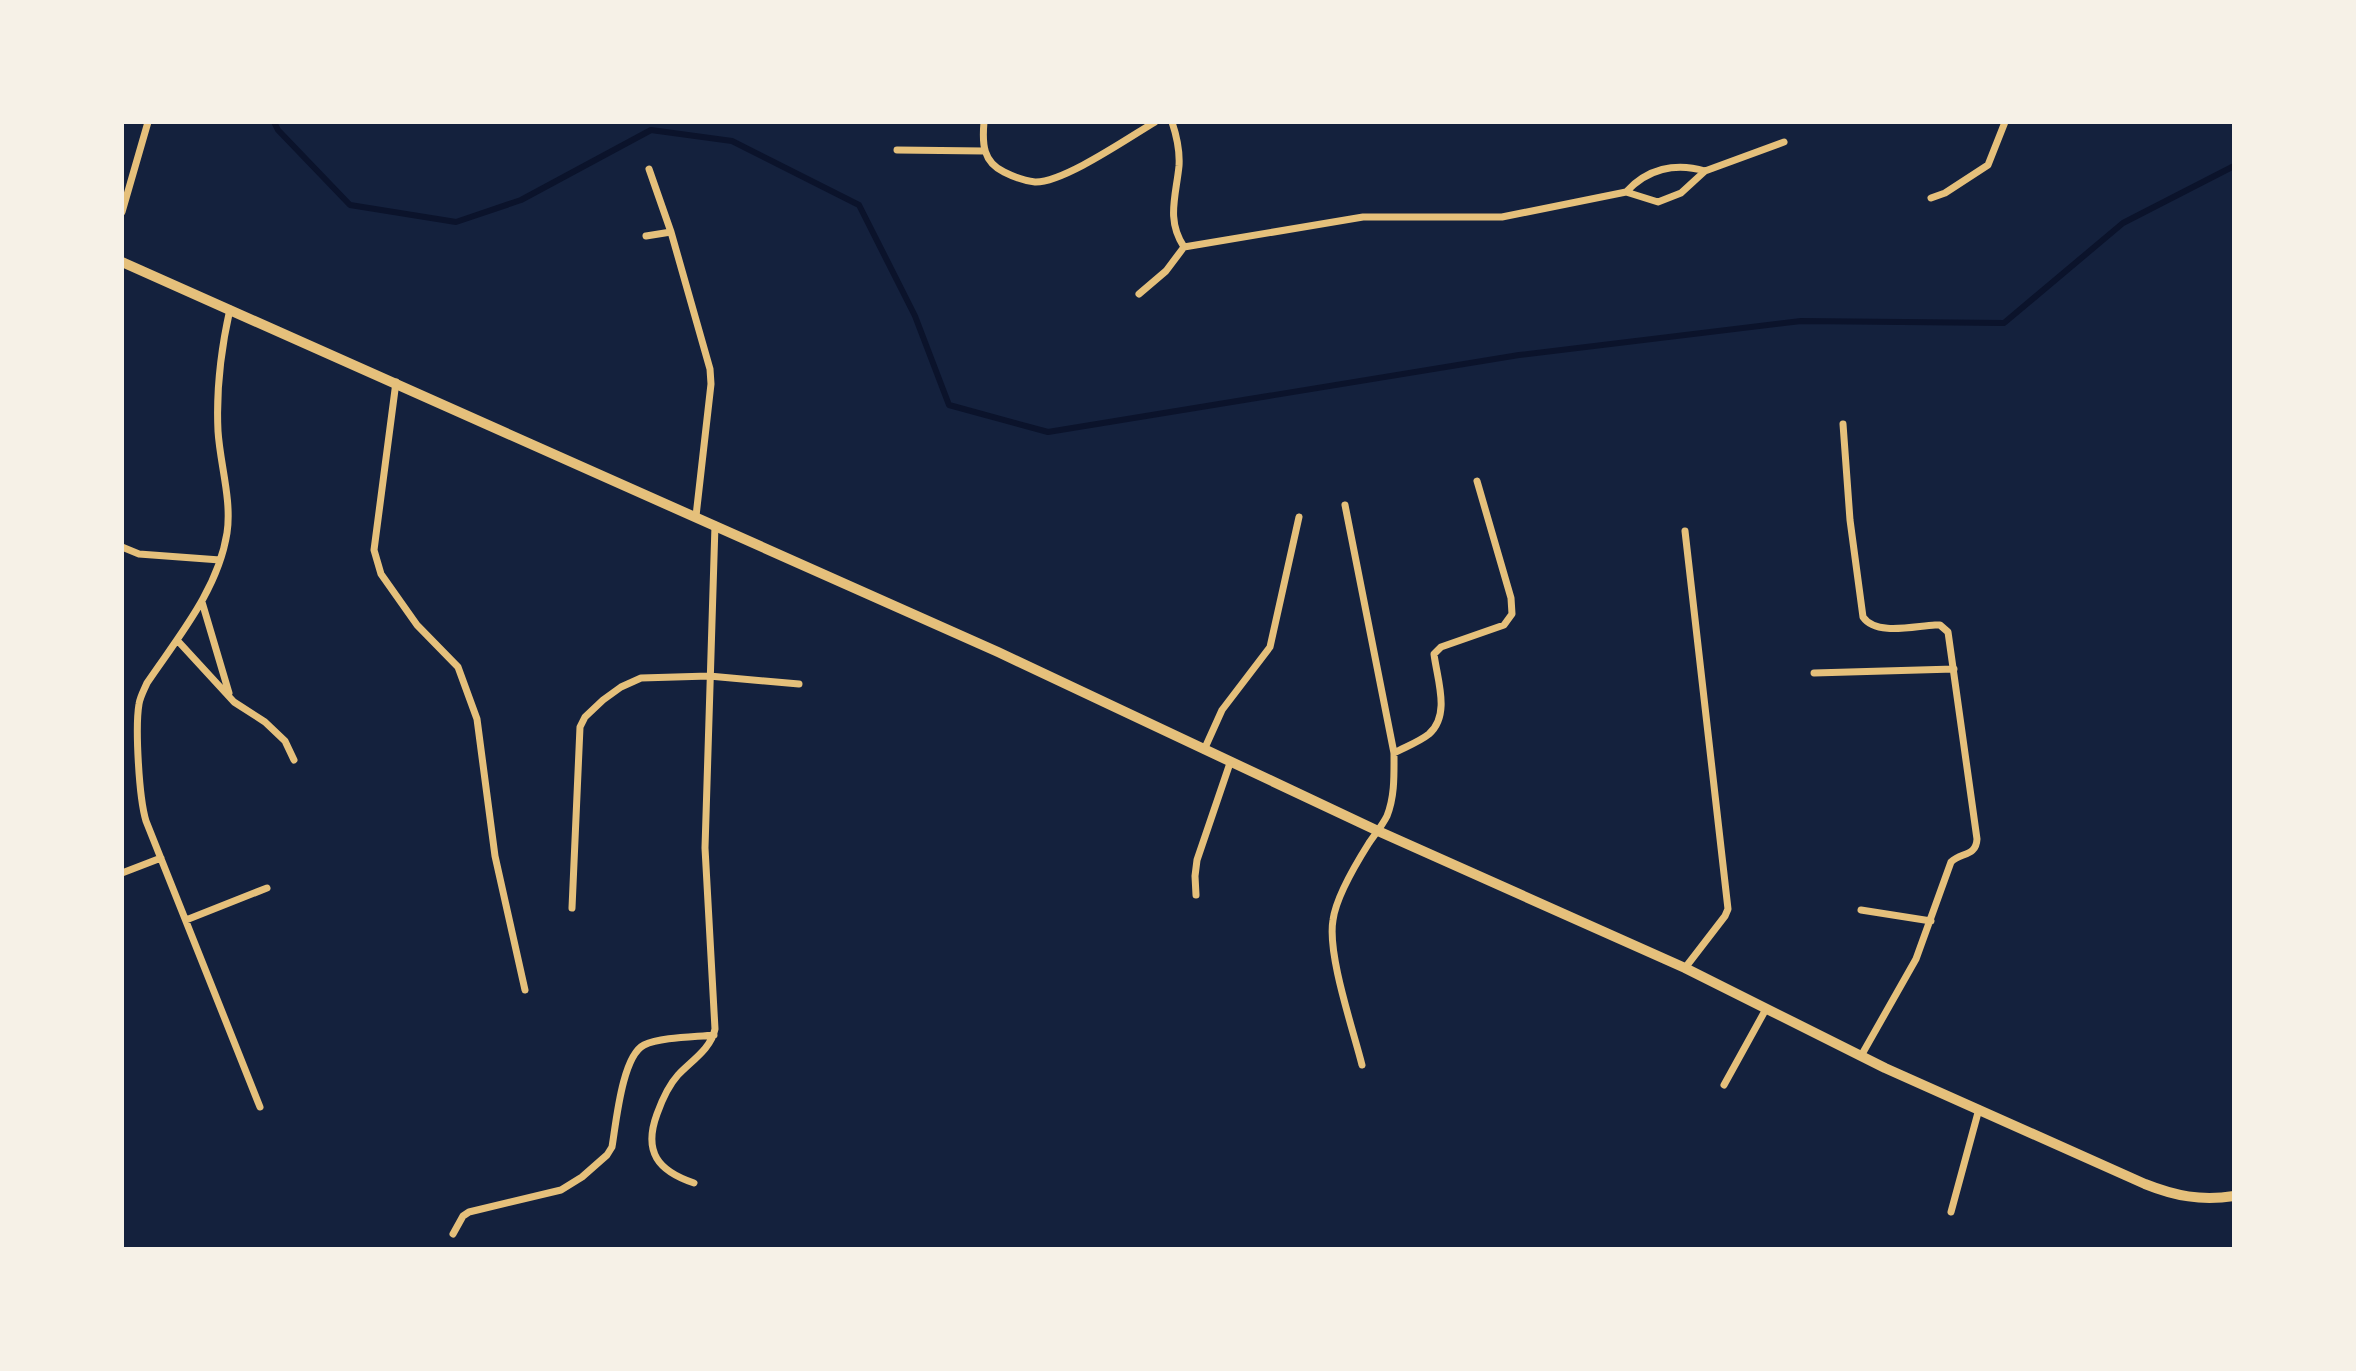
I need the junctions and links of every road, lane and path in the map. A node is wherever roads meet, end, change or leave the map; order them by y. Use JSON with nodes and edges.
{"nodes":[{"id":1,"x":148,"y":122,"type":"edge"},
{"id":2,"x":985,"y":122,"type":"edge"},
{"id":3,"x":1155,"y":122,"type":"edge"},
{"id":4,"x":1172,"y":122,"type":"edge"},
{"id":5,"x":2005,"y":122,"type":"edge"},
{"id":6,"x":1784,"y":142,"type":"dead end"},
{"id":7,"x":897,"y":150,"type":"dead end"},
{"id":8,"x":984,"y":151,"type":"junction"},
{"id":9,"x":649,"y":169,"type":"dead end"},
{"id":10,"x":1705,"y":171,"type":"junction"},
{"id":11,"x":1626,"y":192,"type":"junction"},
{"id":12,"x":1931,"y":198,"type":"dead end"},
{"id":13,"x":122,"y":212,"type":"edge"},
{"id":14,"x":671,"y":232,"type":"junction"},
{"id":15,"x":646,"y":236,"type":"dead end"},
{"id":16,"x":1184,"y":247,"type":"junction"},
{"id":17,"x":122,"y":262,"type":"edge"},
{"id":18,"x":1139,"y":294,"type":"dead end"},
{"id":19,"x":230,"y":309,"type":"junction"},
{"id":20,"x":396,"y":382,"type":"junction"},
{"id":21,"x":1843,"y":424,"type":"dead end"},
{"id":22,"x":1477,"y":481,"type":"dead end"},
{"id":23,"x":1345,"y":505,"type":"dead end"},
{"id":24,"x":696,"y":516,"type":"junction"},
{"id":25,"x":1299,"y":517,"type":"dead end"},
{"id":26,"x":715,"y":525,"type":"junction"},
{"id":27,"x":1685,"y":531,"type":"dead end"},
{"id":28,"x":122,"y":547,"type":"edge"},
{"id":29,"x":220,"y":559,"type":"junction"},
{"id":30,"x":202,"y":602,"type":"junction"},
{"id":31,"x":177,"y":640,"type":"junction"},
{"id":32,"x":1954,"y":669,"type":"junction"},
{"id":33,"x":1814,"y":673,"type":"dead end"},
{"id":34,"x":709,"y":676,"type":"junction"},
{"id":35,"x":799,"y":684,"type":"dead end"},
{"id":36,"x":231,"y":696,"type":"junction"},
{"id":37,"x":1204,"y":750,"type":"junction"},
{"id":38,"x":1394,"y":753,"type":"junction"},
{"id":39,"x":294,"y":760,"type":"dead end"},
{"id":40,"x":1230,"y":762,"type":"junction"},
{"id":41,"x":1378,"y":831,"type":"junction"},
{"id":42,"x":161,"y":858,"type":"junction"},
{"id":43,"x":122,"y":873,"type":"edge"},
{"id":44,"x":267,"y":888,"type":"dead end"},
{"id":45,"x":1196,"y":895,"type":"dead end"},
{"id":46,"x":572,"y":908,"type":"dead end"},
{"id":47,"x":1861,"y":910,"type":"dead end"},
{"id":48,"x":186,"y":920,"type":"junction"},
{"id":49,"x":1931,"y":921,"type":"junction"},
{"id":50,"x":1685,"y":968,"type":"junction"},
{"id":51,"x":525,"y":990,"type":"dead end"},
{"id":52,"x":1766,"y":1009,"type":"junction"},
{"id":53,"x":714,"y":1035,"type":"junction"},
{"id":54,"x":1861,"y":1056,"type":"junction"},
{"id":55,"x":1362,"y":1065,"type":"dead end"},
{"id":56,"x":1724,"y":1085,"type":"dead end"},
{"id":57,"x":260,"y":1107,"type":"dead end"},
{"id":58,"x":1979,"y":1109,"type":"junction"},
{"id":59,"x":694,"y":1183,"type":"dead end"},
{"id":60,"x":2234,"y":1196,"type":"edge"},
{"id":61,"x":1951,"y":1212,"type":"dead end"},
{"id":62,"x":453,"y":1234,"type":"dead end"}],
"edges":[{"from":1,"to":13,"type":"street"},
{"from":2,"to":8,"type":"street"},
{"from":3,"to":8,"type":"street"},
{"from":4,"to":16,"type":"street"},
{"from":5,"to":12,"type":"street"},
{"from":6,"to":10,"type":"street"},
{"from":7,"to":8,"type":"street"},
{"from":9,"to":14,"type":"street"},
{"from":10,"to":11,"type":"street"},
{"from":10,"to":11,"type":"street"},
{"from":11,"to":16,"type":"street"},
{"from":14,"to":15,"type":"street"},
{"from":14,"to":24,"type":"street"},
{"from":16,"to":18,"type":"street"},
{"from":17,"to":19,"type":"street"},
{"from":19,"to":20,"type":"street"},
{"from":19,"to":29,"type":"street"},
{"from":20,"to":24,"type":"street"},
{"from":20,"to":51,"type":"street"},
{"from":21,"to":32,"type":"street"},
{"from":22,"to":38,"type":"street"},
{"from":23,"to":38,"type":"street"},
{"from":24,"to":26,"type":"street"},
{"from":25,"to":37,"type":"street"},
{"from":26,"to":34,"type":"street"},
{"from":26,"to":37,"type":"street"},
{"from":27,"to":50,"type":"street"},
{"from":28,"to":29,"type":"street"},
{"from":29,"to":30,"type":"street"},
{"from":30,"to":31,"type":"street"},
{"from":30,"to":36,"type":"street"},
{"from":31,"to":36,"type":"street"},
{"from":31,"to":42,"type":"street"},
{"from":32,"to":33,"type":"street"},
{"from":32,"to":49,"type":"street"},
{"from":34,"to":35,"type":"street"},
{"from":34,"to":46,"type":"street"},
{"from":34,"to":53,"type":"street"},
{"from":36,"to":39,"type":"street"},
{"from":37,"to":40,"type":"street"},
{"from":38,"to":41,"type":"street"},
{"from":40,"to":41,"type":"street"},
{"from":40,"to":45,"type":"street"},
{"from":41,"to":50,"type":"street"},
{"from":41,"to":55,"type":"street"},
{"from":42,"to":43,"type":"street"},
{"from":42,"to":48,"type":"street"},
{"from":44,"to":48,"type":"street"},
{"from":47,"to":49,"type":"street"},
{"from":48,"to":57,"type":"street"},
{"from":49,"to":54,"type":"street"},
{"from":50,"to":52,"type":"street"},
{"from":52,"to":54,"type":"street"},
{"from":52,"to":56,"type":"street"},
{"from":53,"to":59,"type":"street"},
{"from":53,"to":62,"type":"street"},
{"from":54,"to":58,"type":"street"},
{"from":58,"to":60,"type":"street"},
{"from":58,"to":61,"type":"street"}]}
